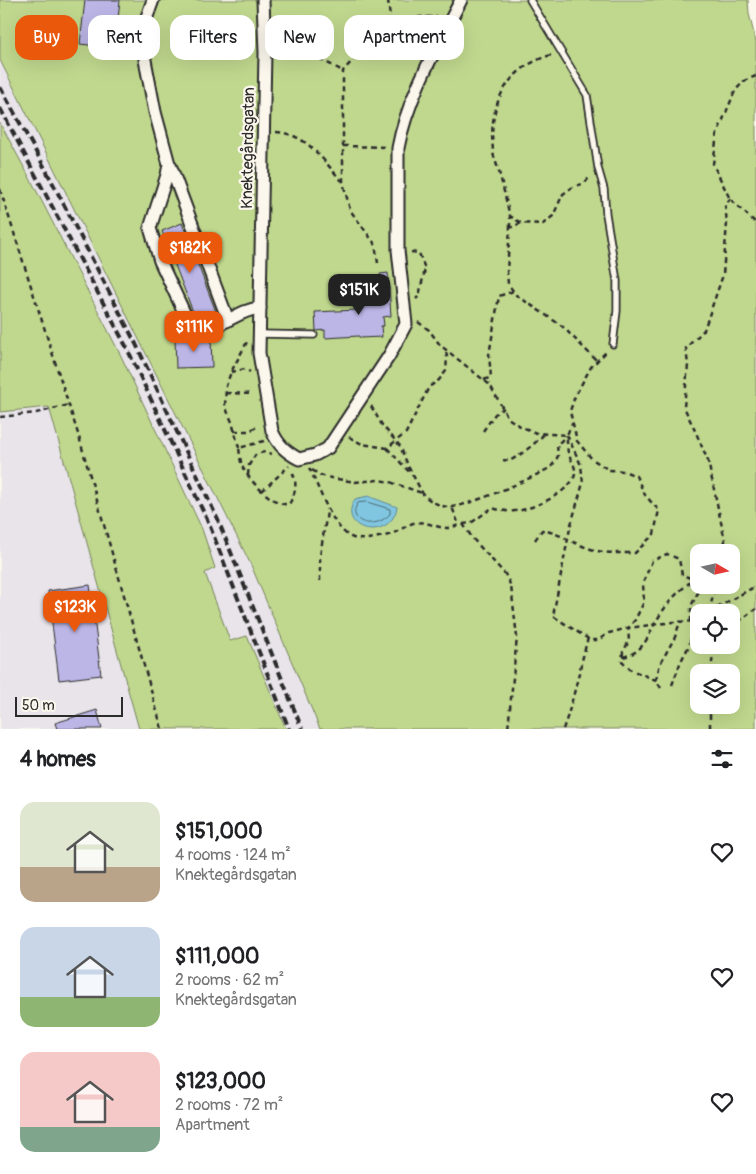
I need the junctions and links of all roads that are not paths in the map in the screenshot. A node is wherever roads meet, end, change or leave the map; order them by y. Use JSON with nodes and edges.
{"nodes":[{"id":1,"x":153,"y":0,"type":"edge"},
{"id":2,"x":263,"y":0,"type":"edge"},
{"id":3,"x":461,"y":0,"type":"edge"},
{"id":4,"x":530,"y":0,"type":"edge"},
{"id":5,"x":169,"y":164,"type":"junction"},
{"id":6,"x":260,"y":308,"type":"junction"},
{"id":7,"x":228,"y":320,"type":"junction"},
{"id":8,"x":260,"y":334,"type":"junction"},
{"id":9,"x":314,"y":334,"type":"dead end"},
{"id":10,"x":613,"y":344,"type":"road end"}],
"edges":[{"from":1,"to":5,"type":"street"},
{"from":2,"to":6,"type":"street","name":"Knektegårdsgatan"},
{"from":3,"to":8,"type":"street","name":"Knektegårdsgatan"},
{"from":4,"to":10,"type":"lane"},
{"from":5,"to":7,"type":"street"},
{"from":5,"to":7,"type":"street"},
{"from":6,"to":7,"type":"street"},
{"from":6,"to":8,"type":"street","name":"Knektegårdsgatan"},
{"from":8,"to":9,"type":"lane"}]}
